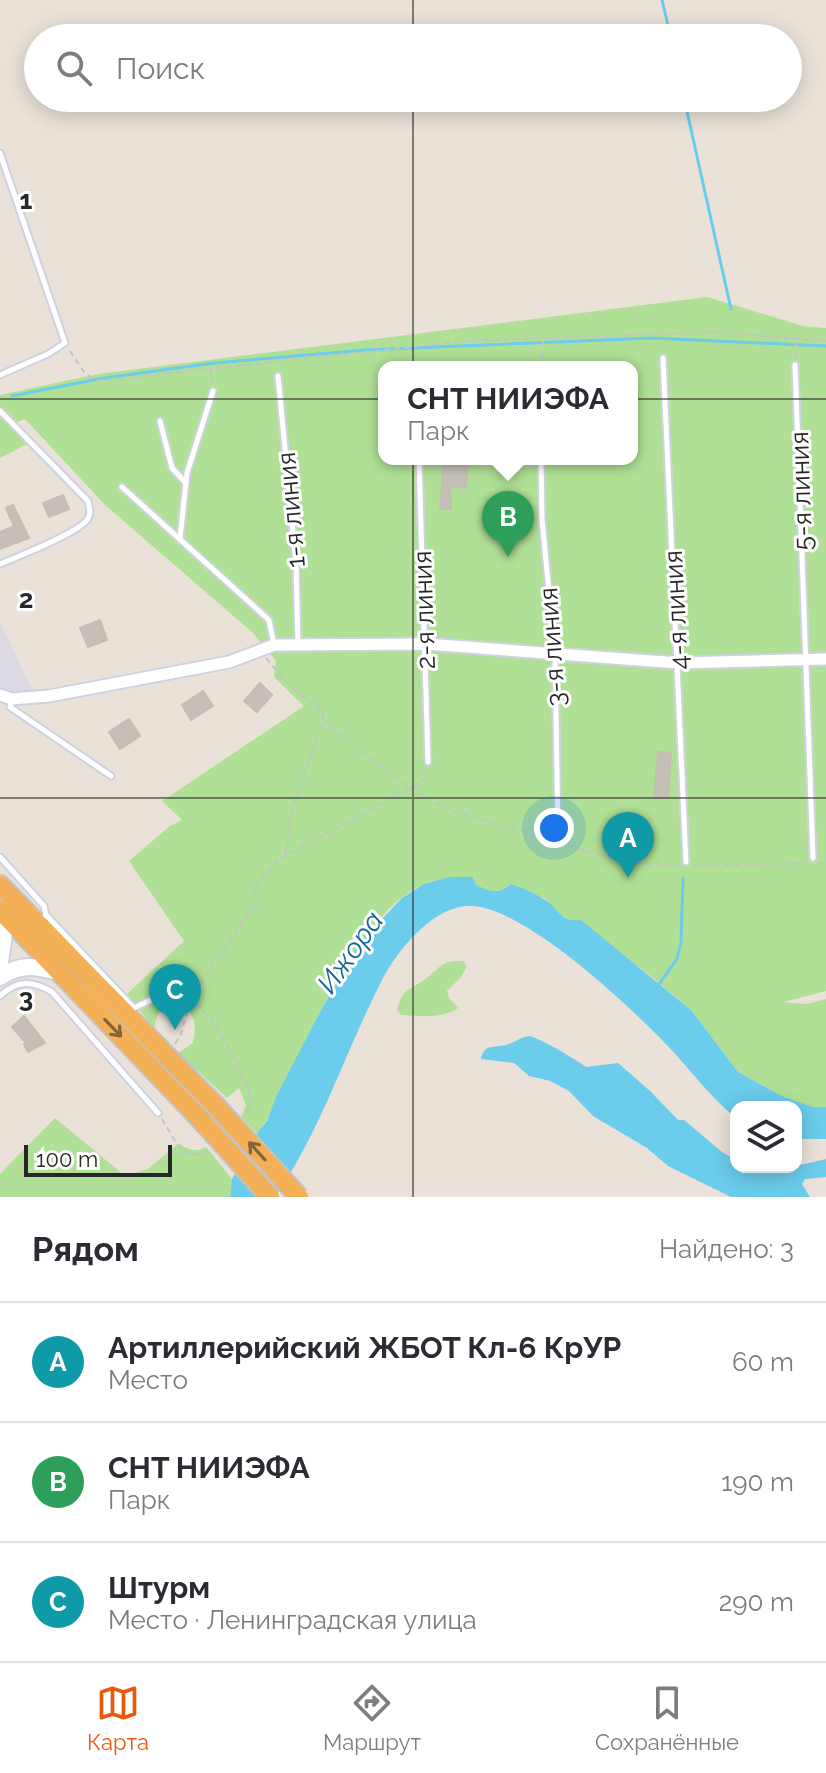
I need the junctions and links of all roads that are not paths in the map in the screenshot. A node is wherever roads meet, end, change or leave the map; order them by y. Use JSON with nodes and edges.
{"nodes":[{"id":1,"x":0,"y":153,"type":"edge"},
{"id":2,"x":663,"y":358,"type":"dead end"},
{"id":3,"x":795,"y":365,"type":"road end"},
{"id":4,"x":0,"y":375,"type":"edge"},
{"id":5,"x":278,"y":376,"type":"dead end"},
{"id":6,"x":213,"y":391,"type":"road end"},
{"id":7,"x":0,"y":411,"type":"edge"},
{"id":8,"x":160,"y":421,"type":"dead end"},
{"id":9,"x":419,"y":465,"type":"edge"},
{"id":10,"x":541,"y":465,"type":"edge"},
{"id":11,"x":186,"y":483,"type":"junction"},
{"id":12,"x":122,"y":487,"type":"dead end"},
{"id":13,"x":180,"y":539,"type":"junction"},
{"id":14,"x":0,"y":564,"type":"edge"},
{"id":15,"x":426,"y":644,"type":"junction"},
{"id":16,"x":274,"y":645,"type":"junction"},
{"id":17,"x":298,"y":645,"type":"junction"},
{"id":18,"x":555,"y":653,"type":"junction"},
{"id":19,"x":826,"y":659,"type":"edge"},
{"id":20,"x":808,"y":660,"type":"junction"},
{"id":21,"x":679,"y":663,"type":"junction"},
{"id":22,"x":6,"y":697,"type":"edge"},
{"id":23,"x":428,"y":762,"type":"road end"},
{"id":24,"x":111,"y":776,"type":"dead end"},
{"id":25,"x":558,"y":835,"type":"dead end"},
{"id":26,"x":0,"y":857,"type":"edge"},
{"id":27,"x":813,"y":858,"type":"dead end"},
{"id":28,"x":686,"y":862,"type":"dead end"},
{"id":29,"x":0,"y":885,"type":"edge"},
{"id":30,"x":0,"y":912,"type":"edge"},
{"id":31,"x":42,"y":920,"type":"junction"},
{"id":32,"x":2,"y":946,"type":"edge"},
{"id":33,"x":0,"y":962,"type":"edge"},
{"id":34,"x":59,"y":972,"type":"junction"},
{"id":35,"x":0,"y":977,"type":"edge"},
{"id":36,"x":0,"y":996,"type":"edge"},
{"id":37,"x":191,"y":998,"type":"road end"},
{"id":38,"x":158,"y":1113,"type":"road end"},
{"id":39,"x":270,"y":1197,"type":"edge"},
{"id":40,"x":299,"y":1197,"type":"edge"}],
"edges":[{"from":1,"to":4,"type":"lane"},
{"from":2,"to":21,"type":"lane","name":"4-я линия"},
{"from":3,"to":20,"type":"lane","name":"5-я линия"},
{"from":5,"to":17,"type":"lane","name":"1-я линия"},
{"from":6,"to":11,"type":"lane"},
{"from":7,"to":14,"type":"lane"},
{"from":8,"to":11,"type":"lane"},
{"from":9,"to":15,"type":"lane","name":"2-я линия"},
{"from":10,"to":18,"type":"lane","name":"3-я линия"},
{"from":11,"to":13,"type":"lane"},
{"from":12,"to":13,"type":"lane"},
{"from":13,"to":16,"type":"lane"},
{"from":15,"to":17,"type":"street"},
{"from":15,"to":18,"type":"street"},
{"from":15,"to":23,"type":"lane","name":"2-я линия"},
{"from":16,"to":17,"type":"street"},
{"from":16,"to":22,"type":"street"},
{"from":18,"to":21,"type":"street"},
{"from":18,"to":25,"type":"lane","name":"3-я линия"},
{"from":19,"to":20,"type":"street"},
{"from":20,"to":21,"type":"street"},
{"from":20,"to":27,"type":"lane","name":"5-я линия"},
{"from":21,"to":28,"type":"lane","name":"4-я линия"},
{"from":22,"to":24,"type":"lane"},
{"from":26,"to":31,"type":"lane"},
{"from":29,"to":31,"type":"highway"},
{"from":30,"to":32,"type":"main road"},
{"from":30,"to":34,"type":"highway"},
{"from":31,"to":37,"type":"lane"},
{"from":40,"to":31,"type":"highway","one_way":true,"bridge":true},
{"from":32,"to":33,"type":"main road"},
{"from":34,"to":35,"type":"main road"},
{"from":34,"to":39,"type":"highway","one_way":true,"bridge":true},
{"from":36,"to":38,"type":"lane"}]}
